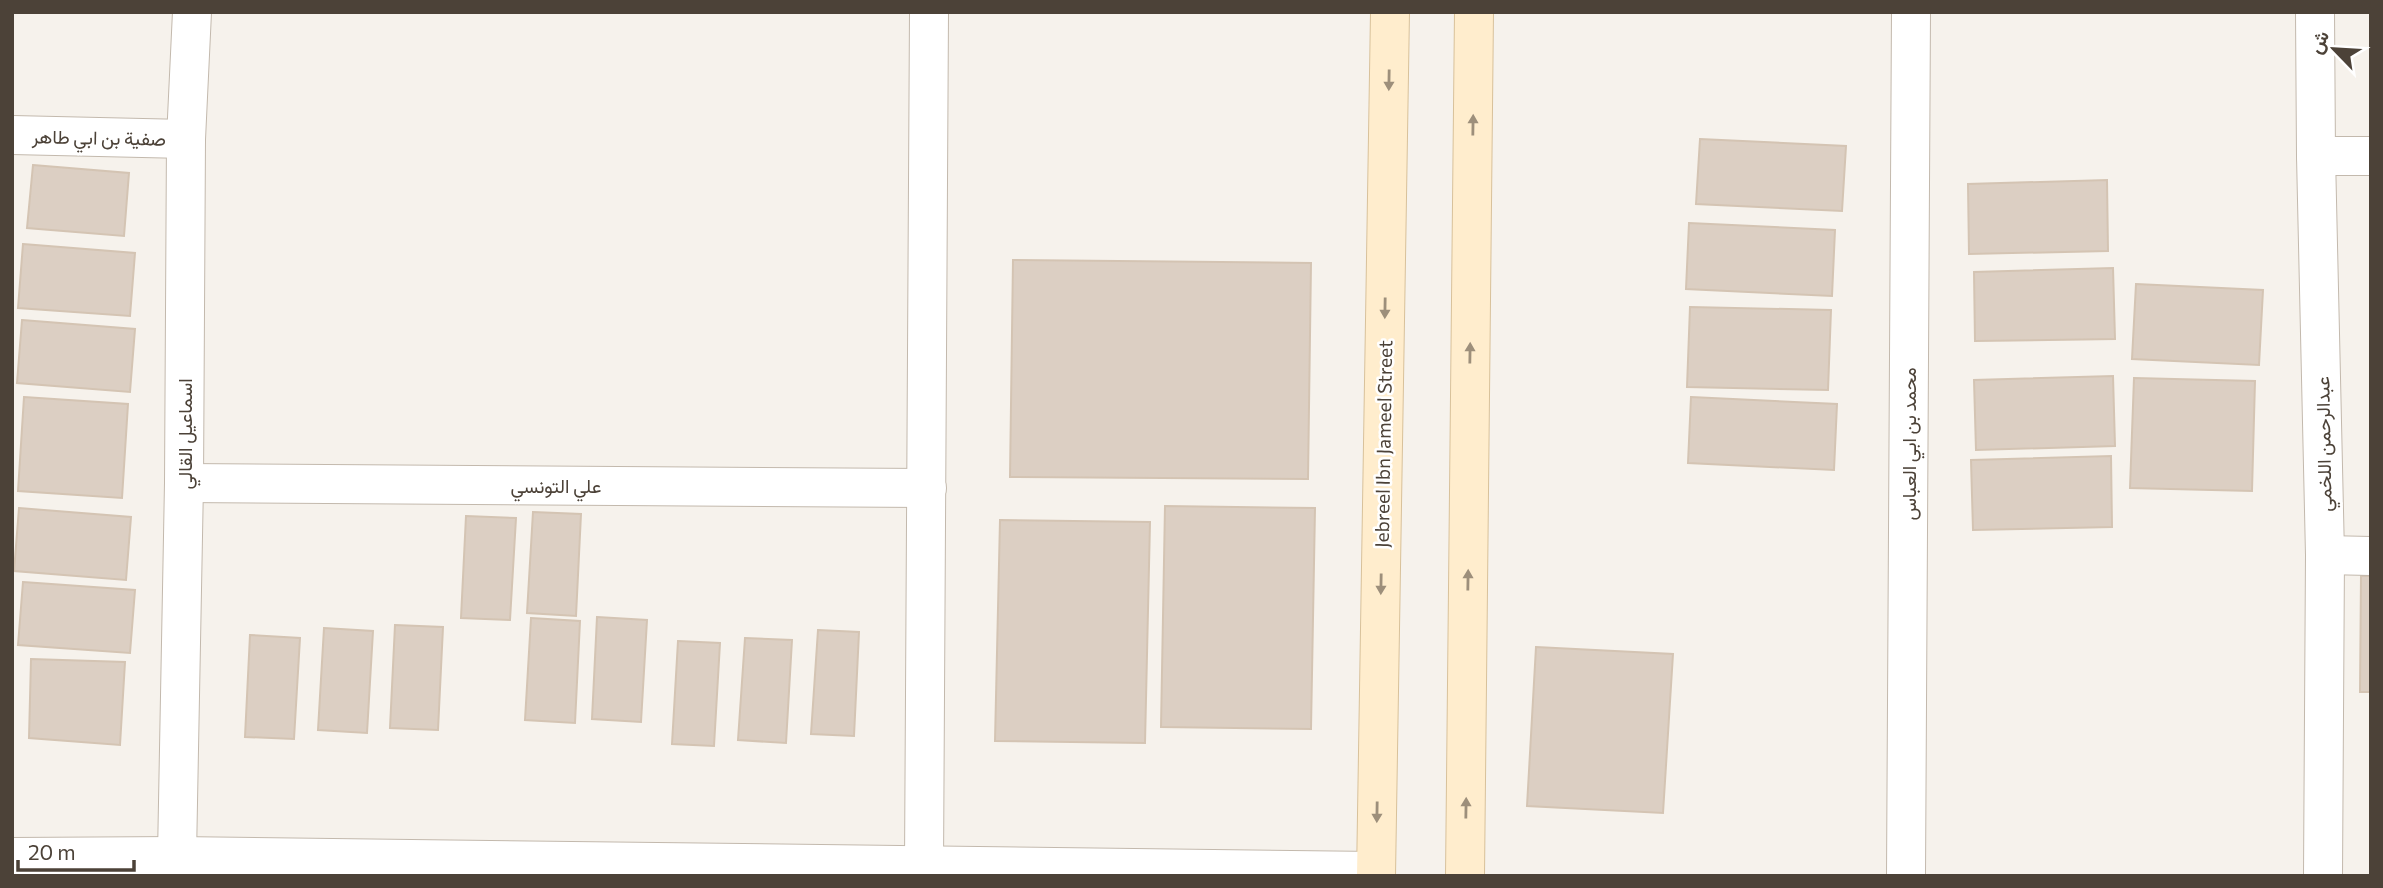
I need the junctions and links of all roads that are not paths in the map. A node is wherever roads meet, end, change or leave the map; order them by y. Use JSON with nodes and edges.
{"nodes":[{"id":1,"x":192,"y":12,"type":"edge"},
{"id":2,"x":929,"y":12,"type":"edge"},
{"id":3,"x":1390,"y":12,"type":"edge"},
{"id":4,"x":1474,"y":12,"type":"edge"},
{"id":5,"x":1911,"y":12,"type":"edge"},
{"id":6,"x":2315,"y":12,"type":"edge"},
{"id":7,"x":12,"y":135,"type":"edge"},
{"id":8,"x":186,"y":139,"type":"junction"},
{"id":9,"x":2315,"y":156,"type":"junction"},
{"id":10,"x":2371,"y":156,"type":"edge"},
{"id":11,"x":184,"y":483,"type":"junction"},
{"id":12,"x":927,"y":488,"type":"junction"},
{"id":13,"x":2325,"y":555,"type":"junction"},
{"id":14,"x":2371,"y":556,"type":"edge"},
{"id":15,"x":177,"y":856,"type":"junction"},
{"id":16,"x":12,"y":857,"type":"edge"},
{"id":17,"x":925,"y":865,"type":"junction"},
{"id":18,"x":1376,"y":873,"type":"edge"},
{"id":19,"x":1465,"y":876,"type":"edge"},
{"id":20,"x":1906,"y":876,"type":"edge"},
{"id":21,"x":2322,"y":876,"type":"edge"}],
"edges":[{"from":1,"to":8,"type":"street","name":"اسماعيل القالي"},
{"from":2,"to":12,"type":"street"},
{"from":3,"to":18,"type":"street","name":"Jebreel Ibn Jameel Street","one_way":true},
{"from":19,"to":4,"type":"street","one_way":true},
{"from":5,"to":20,"type":"street","name":"محمد بن ابي العباس"},
{"from":6,"to":9,"type":"street","name":"عبدالرحمن اللخمي"},
{"from":7,"to":8,"type":"street","name":"صفية بن ابي طاهر"},
{"from":8,"to":11,"type":"street","name":"اسماعيل القالي"},
{"from":9,"to":10,"type":"street"},
{"from":9,"to":13,"type":"street","name":"عبدالرحمن اللخمي"},
{"from":11,"to":12,"type":"street","name":"علي التونسي"},
{"from":11,"to":15,"type":"street","name":"اسماعيل القالي"},
{"from":12,"to":17,"type":"street"},
{"from":13,"to":14,"type":"street"},
{"from":13,"to":21,"type":"street","name":"عبدالرحمن اللخمي"},
{"from":15,"to":16,"type":"street"},
{"from":15,"to":17,"type":"street"},
{"from":17,"to":18,"type":"street"}]}
